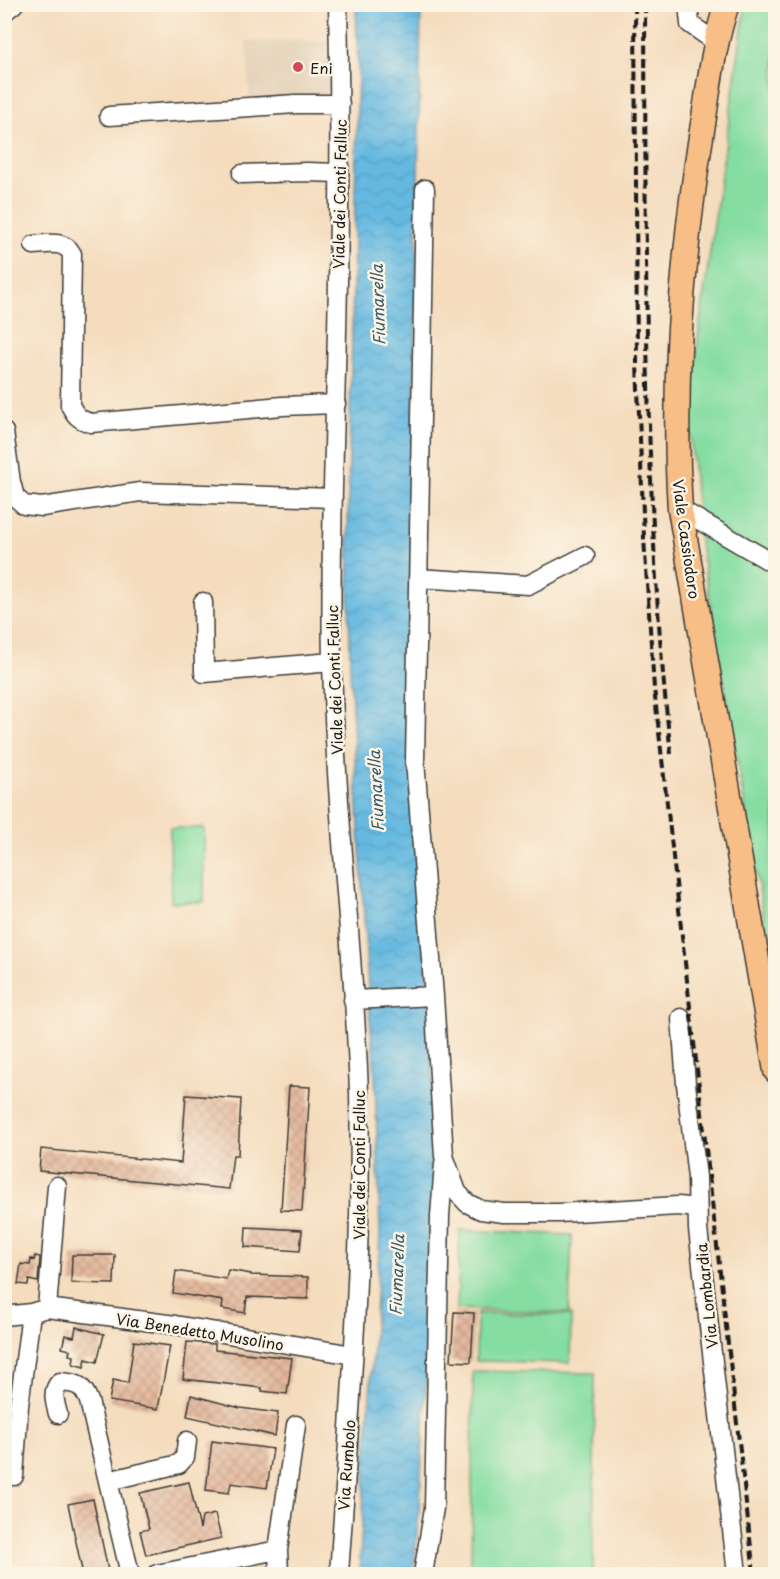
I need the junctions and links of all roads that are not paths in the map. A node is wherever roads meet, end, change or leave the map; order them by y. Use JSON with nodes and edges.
{"nodes":[{"id":1,"x":15,"y":4,"type":"edge"},
{"id":2,"x":338,"y":4,"type":"edge"},
{"id":3,"x":687,"y":4,"type":"edge"},
{"id":4,"x":727,"y":4,"type":"edge"},
{"id":5,"x":4,"y":12,"type":"edge"},
{"id":6,"x":717,"y":43,"type":"junction"},
{"id":7,"x":340,"y":104,"type":"junction"},
{"id":8,"x":109,"y":117,"type":"dead end"},
{"id":9,"x":242,"y":174,"type":"dead end"},
{"id":10,"x":339,"y":174,"type":"junction"},
{"id":11,"x":425,"y":189,"type":"dead end"},
{"id":12,"x":34,"y":245,"type":"dead end"},
{"id":13,"x":336,"y":404,"type":"junction"},
{"id":14,"x":4,"y":432,"type":"edge"},
{"id":15,"x":333,"y":498,"type":"junction"},
{"id":16,"x":680,"y":509,"type":"junction"},
{"id":17,"x":585,"y":556,"type":"dead end"},
{"id":18,"x":776,"y":565,"type":"edge"},
{"id":19,"x":418,"y":578,"type":"junction"},
{"id":20,"x":203,"y":602,"type":"dead end"},
{"id":21,"x":332,"y":662,"type":"junction"},
{"id":22,"x":431,"y":997,"type":"junction"},
{"id":23,"x":360,"y":1001,"type":"junction"},
{"id":24,"x":681,"y":1018,"type":"dead end"},
{"id":25,"x":774,"y":1055,"type":"edge"},
{"id":26,"x":444,"y":1156,"type":"junction"},
{"id":27,"x":57,"y":1186,"type":"dead end"},
{"id":28,"x":697,"y":1208,"type":"junction"},
{"id":29,"x":39,"y":1310,"type":"junction"},
{"id":30,"x":4,"y":1316,"type":"edge"},
{"id":31,"x":353,"y":1355,"type":"junction"},
{"id":32,"x":12,"y":1407,"type":"edge"},
{"id":33,"x":58,"y":1414,"type":"dead end"},
{"id":34,"x":296,"y":1425,"type":"dead end"},
{"id":35,"x":187,"y":1441,"type":"dead end"},
{"id":36,"x":14,"y":1476,"type":"dead end"},
{"id":37,"x":108,"y":1481,"type":"junction"},
{"id":38,"x":278,"y":1550,"type":"junction"},
{"id":39,"x":130,"y":1575,"type":"edge"},
{"id":40,"x":158,"y":1575,"type":"edge"},
{"id":41,"x":279,"y":1575,"type":"edge"},
{"id":42,"x":339,"y":1575,"type":"edge"},
{"id":43,"x":423,"y":1575,"type":"edge"},
{"id":44,"x":737,"y":1575,"type":"edge"}],
"edges":[{"from":1,"to":5,"type":"street"},
{"from":2,"to":7,"type":"street","name":"Viale dei Conti Falluc"},
{"from":3,"to":6,"type":"street"},
{"from":4,"to":6,"type":"main road","name":"Viale Cassiodoro"},
{"from":6,"to":16,"type":"main road","name":"Viale Cassiodoro"},
{"from":7,"to":8,"type":"street"},
{"from":7,"to":10,"type":"street","name":"Viale dei Conti Falluc"},
{"from":9,"to":10,"type":"street"},
{"from":10,"to":13,"type":"street","name":"Viale dei Conti Falluc"},
{"from":11,"to":19,"type":"street"},
{"from":12,"to":13,"type":"street"},
{"from":13,"to":15,"type":"street","name":"Viale dei Conti Falluc"},
{"from":14,"to":15,"type":"street"},
{"from":15,"to":21,"type":"street","name":"Viale dei Conti Falluc"},
{"from":16,"to":18,"type":"street"},
{"from":16,"to":25,"type":"main road","name":"Viale Cassiodoro"},
{"from":17,"to":19,"type":"street"},
{"from":19,"to":22,"type":"street"},
{"from":20,"to":21,"type":"street"},
{"from":21,"to":23,"type":"street","name":"Viale dei Conti Falluc"},
{"from":22,"to":23,"type":"street"},
{"from":22,"to":26,"type":"street"},
{"from":23,"to":31,"type":"street","name":"Viale dei Conti Falluc"},
{"from":24,"to":28,"type":"street","name":"Via Lombardia"},
{"from":26,"to":28,"type":"street"},
{"from":26,"to":43,"type":"street"},
{"from":27,"to":29,"type":"street"},
{"from":28,"to":44,"type":"street","name":"Via Lombardia"},
{"from":29,"to":30,"type":"street","name":"Via Benedetto Musolino"},
{"from":29,"to":31,"type":"street","name":"Via Benedetto Musolino"},
{"from":29,"to":32,"type":"street"},
{"from":31,"to":42,"type":"street","name":"Via Rumbolo"},
{"from":32,"to":36,"type":"street"},
{"from":33,"to":37,"type":"street"},
{"from":34,"to":38,"type":"street"},
{"from":35,"to":37,"type":"street"},
{"from":37,"to":39,"type":"street"},
{"from":38,"to":40,"type":"street"},
{"from":38,"to":41,"type":"street"}]}
